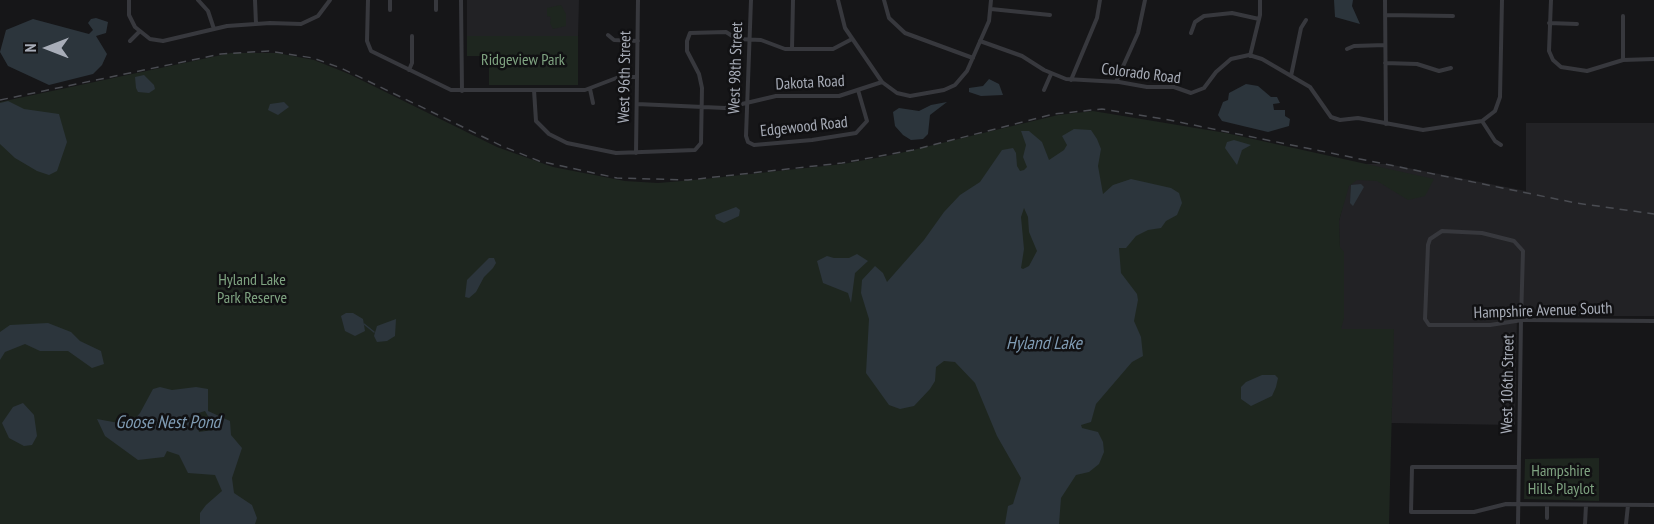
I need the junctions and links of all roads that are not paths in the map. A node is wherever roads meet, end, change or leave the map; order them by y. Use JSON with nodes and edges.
{"nodes":[{"id":1,"x":129,"y":0,"type":"edge"},
{"id":2,"x":198,"y":0,"type":"edge"},
{"id":3,"x":255,"y":0,"type":"edge"},
{"id":4,"x":330,"y":0,"type":"edge"},
{"id":5,"x":368,"y":0,"type":"edge"},
{"id":6,"x":390,"y":0,"type":"edge"},
{"id":7,"x":436,"y":0,"type":"edge"},
{"id":8,"x":461,"y":0,"type":"edge"},
{"id":9,"x":638,"y":0,"type":"edge"},
{"id":10,"x":751,"y":0,"type":"edge"},
{"id":11,"x":794,"y":0,"type":"edge"},
{"id":12,"x":838,"y":0,"type":"edge"},
{"id":13,"x":884,"y":0,"type":"edge"},
{"id":14,"x":991,"y":0,"type":"edge"},
{"id":15,"x":1100,"y":0,"type":"edge"},
{"id":16,"x":1145,"y":0,"type":"edge"},
{"id":17,"x":1260,"y":0,"type":"edge"},
{"id":18,"x":1385,"y":0,"type":"edge"},
{"id":19,"x":1502,"y":0,"type":"edge"},
{"id":20,"x":1551,"y":0,"type":"edge"},
{"id":21,"x":991,"y":9,"type":"junction"},
{"id":22,"x":390,"y":10,"type":"dead end"},
{"id":23,"x":436,"y":10,"type":"dead end"},
{"id":24,"x":1050,"y":15,"type":"dead end"},
{"id":25,"x":1385,"y":15,"type":"junction"},
{"id":26,"x":1453,"y":16,"type":"dead end"},
{"id":27,"x":1623,"y":16,"type":"dead end"},
{"id":28,"x":1259,"y":19,"type":"junction"},
{"id":29,"x":1306,"y":20,"type":"dead end"},
{"id":30,"x":1549,"y":23,"type":"junction"},
{"id":31,"x":256,"y":24,"type":"junction"},
{"id":32,"x":1577,"y":24,"type":"dead end"},
{"id":33,"x":214,"y":29,"type":"junction"},
{"id":34,"x":140,"y":32,"type":"junction"},
{"id":35,"x":1191,"y":33,"type":"dead end"},
{"id":36,"x":608,"y":35,"type":"dead end"},
{"id":37,"x":412,"y":36,"type":"dead end"},
{"id":38,"x":748,"y":39,"type":"junction"},
{"id":39,"x":852,"y":39,"type":"junction"},
{"id":40,"x":130,"y":41,"type":"dead end"},
{"id":41,"x":638,"y":41,"type":"junction"},
{"id":42,"x":980,"y":41,"type":"junction"},
{"id":43,"x":1385,"y":45,"type":"junction"},
{"id":44,"x":792,"y":49,"type":"junction"},
{"id":45,"x":1347,"y":50,"type":"dead end"},
{"id":46,"x":1250,"y":56,"type":"junction"},
{"id":47,"x":972,"y":58,"type":"junction"},
{"id":48,"x":1654,"y":59,"type":"edge"},
{"id":49,"x":1623,"y":60,"type":"junction"},
{"id":50,"x":1386,"y":63,"type":"junction"},
{"id":51,"x":1451,"y":68,"type":"dead end"},
{"id":52,"x":409,"y":70,"type":"junction"},
{"id":53,"x":1051,"y":74,"type":"junction"},
{"id":54,"x":1291,"y":76,"type":"junction"},
{"id":55,"x":637,"y":77,"type":"junction"},
{"id":56,"x":1071,"y":80,"type":"junction"},
{"id":57,"x":882,"y":82,"type":"junction"},
{"id":58,"x":1116,"y":82,"type":"junction"},
{"id":59,"x":590,"y":89,"type":"junction"},
{"id":60,"x":534,"y":90,"type":"junction"},
{"id":61,"x":858,"y":90,"type":"junction"},
{"id":62,"x":1044,"y":90,"type":"dead end"},
{"id":63,"x":462,"y":91,"type":"junction"},
{"id":64,"x":593,"y":103,"type":"dead end"},
{"id":65,"x":746,"y":103,"type":"junction"},
{"id":66,"x":637,"y":104,"type":"junction"},
{"id":67,"x":702,"y":106,"type":"junction"},
{"id":68,"x":1482,"y":121,"type":"junction"},
{"id":69,"x":1386,"y":124,"type":"junction"},
{"id":70,"x":746,"y":136,"type":"joint"},
{"id":71,"x":1501,"y":145,"type":"dead end"},
{"id":72,"x":636,"y":153,"type":"junction"},
{"id":73,"x":1521,"y":320,"type":"junction"},
{"id":74,"x":1654,"y":321,"type":"edge"},
{"id":75,"x":1432,"y":325,"type":"joint"},
{"id":76,"x":1519,"y":467,"type":"junction"},
{"id":77,"x":1519,"y":505,"type":"junction"},
{"id":78,"x":1547,"y":505,"type":"junction"},
{"id":79,"x":1586,"y":505,"type":"junction"},
{"id":80,"x":1628,"y":505,"type":"junction"},
{"id":81,"x":1654,"y":505,"type":"edge"},
{"id":82,"x":1547,"y":518,"type":"dead end"},
{"id":83,"x":1518,"y":524,"type":"edge"},
{"id":84,"x":1586,"y":524,"type":"edge"},
{"id":85,"x":1626,"y":524,"type":"edge"}],
"edges":[{"from":1,"to":34,"type":"street"},
{"from":2,"to":33,"type":"street"},
{"from":3,"to":31,"type":"street"},
{"from":4,"to":31,"type":"street"},
{"from":5,"to":52,"type":"street"},
{"from":6,"to":22,"type":"street"},
{"from":7,"to":23,"type":"street"},
{"from":8,"to":63,"type":"street"},
{"from":9,"to":41,"type":"street","name":"West 96th Street"},
{"from":10,"to":38,"type":"street","name":"West 98th Street"},
{"from":11,"to":44,"type":"street"},
{"from":12,"to":39,"type":"street"},
{"from":13,"to":47,"type":"street"},
{"from":14,"to":21,"type":"street"},
{"from":15,"to":56,"type":"street"},
{"from":16,"to":58,"type":"street"},
{"from":17,"to":28,"type":"street"},
{"from":18,"to":25,"type":"street"},
{"from":19,"to":68,"type":"street"},
{"from":20,"to":30,"type":"street"},
{"from":21,"to":24,"type":"street"},
{"from":21,"to":42,"type":"street"},
{"from":25,"to":26,"type":"street"},
{"from":25,"to":43,"type":"street"},
{"from":27,"to":49,"type":"street"},
{"from":28,"to":35,"type":"street"},
{"from":28,"to":46,"type":"street"},
{"from":29,"to":54,"type":"street"},
{"from":30,"to":32,"type":"street"},
{"from":30,"to":49,"type":"street"},
{"from":31,"to":33,"type":"street"},
{"from":33,"to":34,"type":"street"},
{"from":34,"to":40,"type":"street"},
{"from":36,"to":41,"type":"street"},
{"from":37,"to":52,"type":"street"},
{"from":38,"to":44,"type":"street"},
{"from":38,"to":65,"type":"street","name":"West 98th Street"},
{"from":38,"to":67,"type":"street"},
{"from":39,"to":44,"type":"street"},
{"from":39,"to":57,"type":"street"},
{"from":41,"to":55,"type":"street","name":"West 96th Street"},
{"from":42,"to":47,"type":"street"},
{"from":42,"to":53,"type":"street","name":"Colorado Road"},
{"from":43,"to":45,"type":"street"},
{"from":43,"to":50,"type":"street"},
{"from":46,"to":54,"type":"street"},
{"from":46,"to":58,"type":"street","name":"Colorado Road"},
{"from":47,"to":57,"type":"street"},
{"from":48,"to":49,"type":"street"},
{"from":50,"to":51,"type":"street"},
{"from":50,"to":69,"type":"street"},
{"from":52,"to":63,"type":"street"},
{"from":53,"to":56,"type":"street","name":"Colorado Road"},
{"from":53,"to":62,"type":"street"},
{"from":54,"to":69,"type":"street"},
{"from":55,"to":59,"type":"street"},
{"from":55,"to":66,"type":"street","name":"West 96th Street"},
{"from":56,"to":58,"type":"street","name":"Colorado Road"},
{"from":57,"to":61,"type":"street","name":"Dakota Road"},
{"from":59,"to":60,"type":"street"},
{"from":59,"to":64,"type":"street"},
{"from":60,"to":63,"type":"street"},
{"from":60,"to":72,"type":"street"},
{"from":61,"to":65,"type":"street","name":"Dakota Road"},
{"from":61,"to":70,"type":"street","name":"Edgewood Road"},
{"from":65,"to":67,"type":"street","name":"Dakota Road"},
{"from":65,"to":70,"type":"street","name":"West 98th Street"},
{"from":66,"to":67,"type":"street","name":"Dakota Road"},
{"from":66,"to":72,"type":"street","name":"West 96th Street"},
{"from":67,"to":72,"type":"street"},
{"from":68,"to":69,"type":"street"},
{"from":68,"to":71,"type":"street"},
{"from":73,"to":74,"type":"street","name":"Hampshire Avenue South"},
{"from":73,"to":75,"type":"street","name":"Hampshire Avenue South"},
{"from":73,"to":75,"type":"street","name":"West 106th Street"},
{"from":73,"to":76,"type":"street","name":"West 106th Street"},
{"from":76,"to":77,"type":"street","name":"West 106th Street"},
{"from":76,"to":77,"type":"street"},
{"from":77,"to":78,"type":"street"},
{"from":77,"to":83,"type":"street","name":"West 106th Street"},
{"from":78,"to":79,"type":"street"},
{"from":78,"to":82,"type":"street"},
{"from":79,"to":80,"type":"street"},
{"from":79,"to":84,"type":"street"},
{"from":80,"to":81,"type":"street"},
{"from":80,"to":85,"type":"street"}]}
